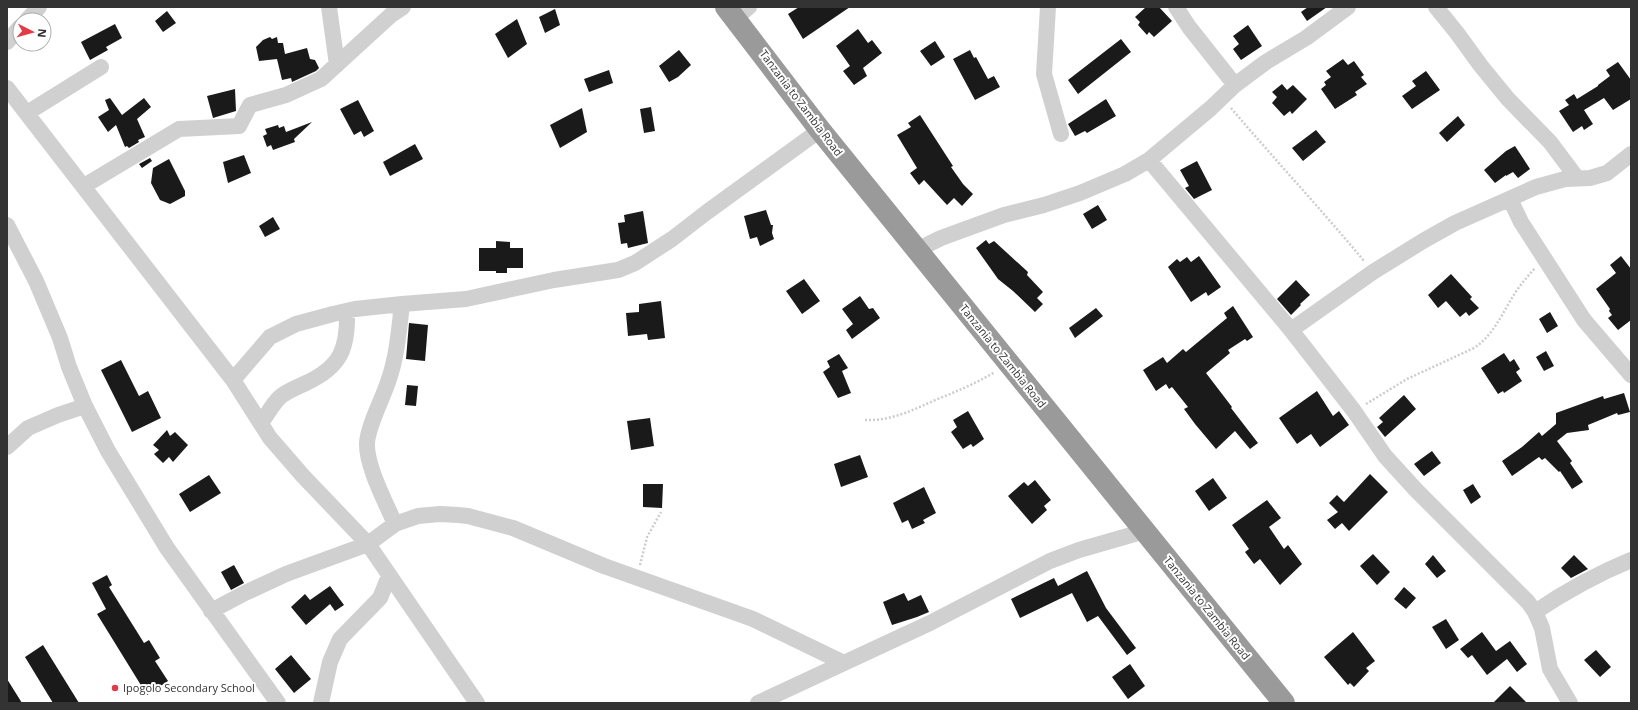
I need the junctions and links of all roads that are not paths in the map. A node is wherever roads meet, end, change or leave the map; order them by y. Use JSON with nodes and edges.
{"nodes":[{"id":1,"x":329,"y":7,"type":"edge"},
{"id":2,"x":403,"y":7,"type":"edge"},
{"id":3,"x":1048,"y":7,"type":"edge"},
{"id":4,"x":1176,"y":7,"type":"edge"},
{"id":5,"x":1348,"y":7,"type":"edge"},
{"id":6,"x":1436,"y":7,"type":"edge"},
{"id":7,"x":737,"y":11,"type":"edge"},
{"id":8,"x":337,"y":65,"type":"junction"},
{"id":9,"x":101,"y":67,"type":"dead end"},
{"id":10,"x":1235,"y":85,"type":"junction"},
{"id":11,"x":7,"y":88,"type":"edge"},
{"id":12,"x":27,"y":113,"type":"junction"},
{"id":13,"x":820,"y":130,"type":"junction"},
{"id":14,"x":1061,"y":134,"type":"dead end"},
{"id":15,"x":1631,"y":154,"type":"edge"},
{"id":16,"x":1149,"y":160,"type":"junction"},
{"id":17,"x":1577,"y":178,"type":"junction"},
{"id":18,"x":84,"y":186,"type":"junction"},
{"id":19,"x":1510,"y":198,"type":"junction"},
{"id":20,"x":7,"y":224,"type":"edge"},
{"id":21,"x":917,"y":250,"type":"junction"},
{"id":22,"x":402,"y":304,"type":"junction"},
{"id":23,"x":347,"y":311,"type":"junction"},
{"id":24,"x":1291,"y":330,"type":"junction"},
{"id":25,"x":1631,"y":375,"type":"edge"},
{"id":26,"x":233,"y":380,"type":"junction"},
{"id":27,"x":85,"y":406,"type":"junction"},
{"id":28,"x":261,"y":423,"type":"junction"},
{"id":29,"x":7,"y":447,"type":"edge"},
{"id":30,"x":395,"y":524,"type":"junction"},
{"id":31,"x":1145,"y":531,"type":"junction"},
{"id":32,"x":368,"y":544,"type":"junction"},
{"id":33,"x":1631,"y":560,"type":"edge"},
{"id":34,"x":389,"y":576,"type":"junction"},
{"id":35,"x":211,"y":611,"type":"junction"},
{"id":36,"x":1535,"y":612,"type":"junction"},
{"id":37,"x":844,"y":663,"type":"junction"},
{"id":38,"x":278,"y":703,"type":"edge"},
{"id":39,"x":321,"y":703,"type":"edge"},
{"id":40,"x":477,"y":703,"type":"edge"},
{"id":41,"x":758,"y":703,"type":"edge"},
{"id":42,"x":1284,"y":703,"type":"edge"},
{"id":43,"x":1570,"y":703,"type":"edge"}],
"edges":[{"from":1,"to":8,"type":"street"},
{"from":2,"to":8,"type":"street"},
{"from":3,"to":14,"type":"street"},
{"from":4,"to":10,"type":"street"},
{"from":5,"to":10,"type":"street"},
{"from":6,"to":17,"type":"street"},
{"from":7,"to":13,"type":"highway","name":"Tanzania to Zambia Road"},
{"from":8,"to":18,"type":"street"},
{"from":9,"to":12,"type":"street"},
{"from":10,"to":16,"type":"street"},
{"from":11,"to":12,"type":"street"},
{"from":12,"to":18,"type":"street"},
{"from":13,"to":21,"type":"highway","name":"Tanzania to Zambia Road"},
{"from":13,"to":22,"type":"street"},
{"from":15,"to":17,"type":"street"},
{"from":16,"to":21,"type":"street"},
{"from":16,"to":24,"type":"street"},
{"from":17,"to":19,"type":"street"},
{"from":18,"to":26,"type":"street"},
{"from":19,"to":24,"type":"street"},
{"from":19,"to":25,"type":"street"},
{"from":20,"to":27,"type":"street"},
{"from":21,"to":31,"type":"highway","name":"Tanzania to Zambia Road"},
{"from":22,"to":23,"type":"street"},
{"from":22,"to":30,"type":"street"},
{"from":23,"to":26,"type":"street"},
{"from":23,"to":28,"type":"street"},
{"from":24,"to":36,"type":"street"},
{"from":26,"to":28,"type":"street"},
{"from":27,"to":29,"type":"street"},
{"from":27,"to":35,"type":"street"},
{"from":28,"to":32,"type":"street"},
{"from":30,"to":32,"type":"street"},
{"from":30,"to":37,"type":"street"},
{"from":31,"to":37,"type":"street"},
{"from":31,"to":42,"type":"highway","name":"Tanzania to Zambia Road"},
{"from":32,"to":34,"type":"street"},
{"from":32,"to":35,"type":"street"},
{"from":33,"to":36,"type":"street"},
{"from":34,"to":39,"type":"street"},
{"from":34,"to":40,"type":"street"},
{"from":35,"to":38,"type":"street"},
{"from":36,"to":43,"type":"street"},
{"from":37,"to":41,"type":"street"}]}
